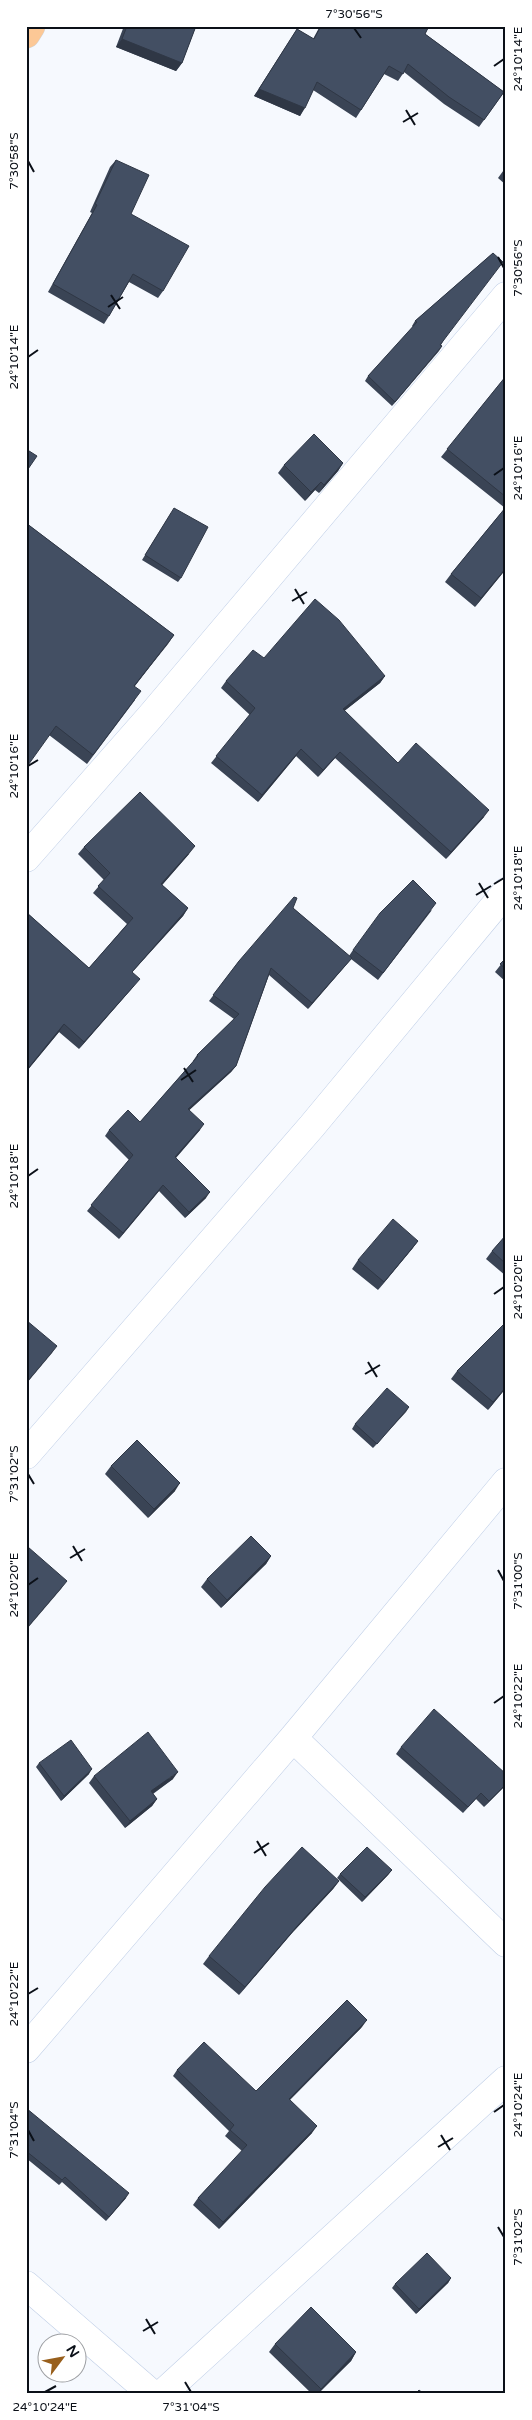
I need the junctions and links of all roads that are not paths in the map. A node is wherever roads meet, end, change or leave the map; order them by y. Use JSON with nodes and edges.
{"nodes":[{"id":1,"x":31,"y":26,"type":"edge"},
{"id":2,"x":26,"y":34,"type":"edge"},
{"id":3,"x":506,"y":296,"type":"edge"},
{"id":4,"x":26,"y":858,"type":"edge"},
{"id":5,"x":506,"y":892,"type":"edge"},
{"id":6,"x":26,"y":1455,"type":"edge"},
{"id":7,"x":506,"y":1482,"type":"edge"},
{"id":8,"x":293,"y":1738,"type":"junction"},
{"id":9,"x":506,"y":1943,"type":"edge"},
{"id":10,"x":26,"y":2048,"type":"edge"},
{"id":11,"x":506,"y":2080,"type":"edge"},
{"id":12,"x":26,"y":2285,"type":"edge"},
{"id":13,"x":152,"y":2394,"type":"edge"},
{"id":14,"x":162,"y":2394,"type":"edge"}],
"edges":[{"from":1,"to":2,"type":"highway"},
{"from":3,"to":4,"type":"street"},
{"from":5,"to":6,"type":"street"},
{"from":7,"to":8,"type":"street"},
{"from":8,"to":9,"type":"street"},
{"from":8,"to":10,"type":"street"},
{"from":11,"to":14,"type":"street"},
{"from":12,"to":13,"type":"street"}]}
